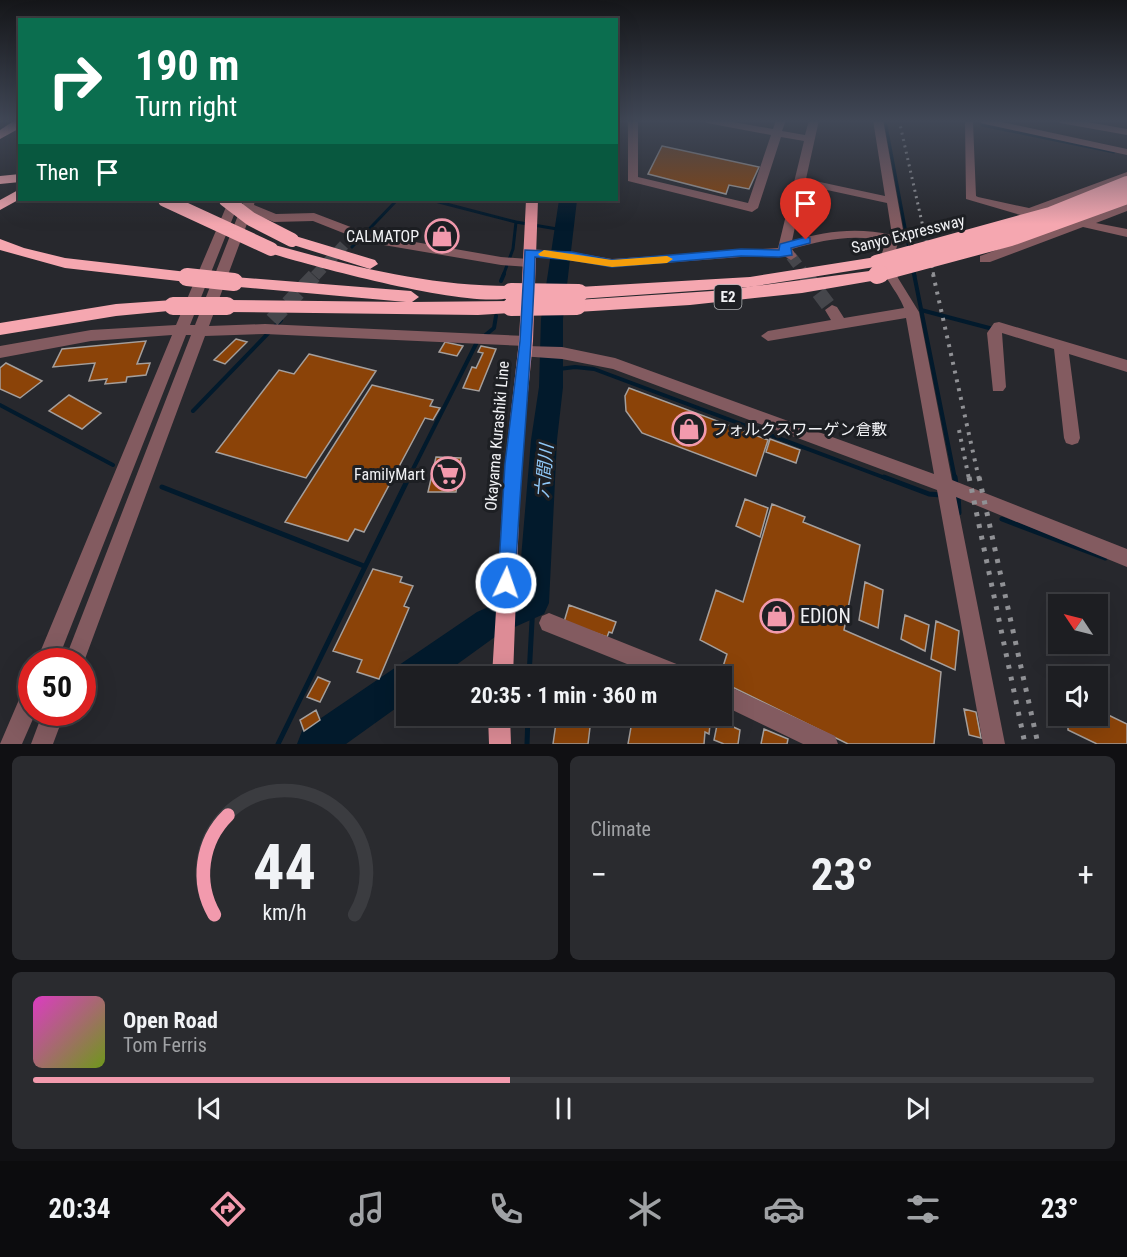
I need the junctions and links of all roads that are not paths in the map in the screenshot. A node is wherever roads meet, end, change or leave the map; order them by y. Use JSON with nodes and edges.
{"nodes":[{"id":1,"x":632,"y":155,"type":"edge"},
{"id":2,"x":770,"y":155,"type":"edge"},
{"id":3,"x":806,"y":155,"type":"edge"},
{"id":4,"x":884,"y":155,"type":"edge"},
{"id":5,"x":967,"y":155,"type":"edge"},
{"id":6,"x":1127,"y":175,"type":"edge"},
{"id":7,"x":18,"y":178,"type":"edge"},
{"id":8,"x":18,"y":179,"type":"edge"},
{"id":9,"x":0,"y":180,"type":"edge"},
{"id":10,"x":800,"y":181,"type":"junction"},
{"id":11,"x":1127,"y":183,"type":"edge"},
{"id":12,"x":0,"y":192,"type":"edge"},
{"id":13,"x":18,"y":194,"type":"edge"},
{"id":14,"x":1127,"y":197,"type":"edge"},
{"id":15,"x":167,"y":201,"type":"edge"},
{"id":16,"x":227,"y":201,"type":"edge"},
{"id":17,"x":234,"y":201,"type":"edge"},
{"id":18,"x":532,"y":201,"type":"edge"},
{"id":19,"x":892,"y":201,"type":"junction"},
{"id":20,"x":249,"y":203,"type":"edge"},
{"id":21,"x":0,"y":206,"type":"edge"},
{"id":22,"x":1127,"y":207,"type":"edge"},
{"id":23,"x":1026,"y":213,"type":"junction"},
{"id":24,"x":1086,"y":224,"type":"junction"},
{"id":25,"x":1127,"y":233,"type":"edge"},
{"id":26,"x":358,"y":236,"type":"junction"},
{"id":27,"x":894,"y":240,"type":"junction"},
{"id":28,"x":0,"y":244,"type":"edge"},
{"id":29,"x":344,"y":245,"type":"tunnel mouth"},
{"id":30,"x":787,"y":252,"type":"junction"},
{"id":31,"x":985,"y":259,"type":"dead end"},
{"id":32,"x":518,"y":260,"type":"junction"},
{"id":33,"x":877,"y":268,"type":"junction"},
{"id":34,"x":511,"y":299,"type":"junction"},
{"id":35,"x":832,"y":310,"type":"tunnel mouth"},
{"id":36,"x":912,"y":312,"type":"junction"},
{"id":37,"x":841,"y":324,"type":"junction"},
{"id":38,"x":0,"y":329,"type":"edge"},
{"id":39,"x":181,"y":330,"type":"junction"},
{"id":40,"x":200,"y":330,"type":"junction"},
{"id":41,"x":768,"y":336,"type":"dead end"},
{"id":42,"x":529,"y":349,"type":"junction"},
{"id":43,"x":1061,"y":349,"type":"junction"},
{"id":44,"x":0,"y":352,"type":"edge"},
{"id":45,"x":1127,"y":366,"type":"edge"},
{"id":46,"x":998,"y":387,"type":"dead end"},
{"id":47,"x":1072,"y":438,"type":"dead end"},
{"id":48,"x":950,"y":491,"type":"junction"},
{"id":49,"x":1127,"y":558,"type":"edge"},
{"id":50,"x":549,"y":623,"type":"dead end"},
{"id":51,"x":52,"y":648,"type":"edge"},
{"id":52,"x":79,"y":648,"type":"edge"},
{"id":53,"x":503,"y":666,"type":"edge"},
{"id":54,"x":657,"y":666,"type":"edge"},
{"id":55,"x":732,"y":699,"type":"edge"},
{"id":56,"x":19,"y":726,"type":"edge"},
{"id":57,"x":49,"y":726,"type":"edge"},
{"id":58,"x":499,"y":726,"type":"edge"},
{"id":59,"x":11,"y":744,"type":"edge"},
{"id":60,"x":42,"y":744,"type":"edge"},
{"id":61,"x":500,"y":744,"type":"edge"},
{"id":62,"x":827,"y":744,"type":"edge"},
{"id":63,"x":994,"y":744,"type":"edge"}],
"edges":[{"from":1,"to":2,"type":"street"},
{"from":3,"to":10,"type":"street"},
{"from":4,"to":19,"type":"street"},
{"from":5,"to":23,"type":"street"},
{"from":6,"to":23,"type":"street"},
{"from":7,"to":9,"type":"highway"},
{"from":8,"to":12,"type":"highway"},
{"from":10,"to":19,"type":"street"},
{"from":10,"to":30,"type":"street"},
{"from":11,"to":33,"type":"highway","name":"Sanyo Expressway","number":"E2","bridge":true},
{"from":13,"to":21,"type":"highway"},
{"from":14,"to":33,"type":"highway","name":"Sanyo Expressway","number":"E2","bridge":true},
{"from":15,"to":34,"type":"highway","bridge":true},
{"from":16,"to":34,"type":"highway","bridge":true},
{"from":17,"to":39,"type":"street"},
{"from":18,"to":32,"type":"main road","name":"Okayama Kurashiki Line"},
{"from":19,"to":27,"type":"street"},
{"from":20,"to":26,"type":"street"},
{"from":20,"to":40,"type":"street"},
{"from":22,"to":24,"type":"street"},
{"from":23,"to":24,"type":"street"},
{"from":24,"to":25,"type":"street"},
{"from":24,"to":31,"type":"street"},
{"from":26,"to":29,"type":"street"},
{"from":26,"to":32,"type":"street"},
{"from":27,"to":30,"type":"street"},
{"from":27,"to":36,"type":"street"},
{"from":28,"to":34,"type":"highway","bridge":true},
{"from":30,"to":32,"type":"street"},
{"from":32,"to":42,"type":"main road","name":"Okayama Kurashiki Line"},
{"from":33,"to":34,"type":"highway","name":"Sanyo Expressway","number":"E2","bridge":true},
{"from":34,"to":38,"type":"highway","bridge":true},
{"from":35,"to":37,"type":"street"},
{"from":36,"to":37,"type":"street"},
{"from":36,"to":48,"type":"street"},
{"from":37,"to":41,"type":"street"},
{"from":39,"to":40,"type":"street"},
{"from":39,"to":44,"type":"street"},
{"from":39,"to":51,"type":"street"},
{"from":40,"to":42,"type":"street"},
{"from":40,"to":52,"type":"street"},
{"from":42,"to":48,"type":"street"},
{"from":42,"to":53,"type":"main road","name":"Okayama Kurashiki Line"},
{"from":43,"to":45,"type":"street"},
{"from":43,"to":46,"type":"street"},
{"from":43,"to":47,"type":"street"},
{"from":48,"to":49,"type":"street"},
{"from":48,"to":63,"type":"street"},
{"from":50,"to":54,"type":"street"},
{"from":55,"to":62,"type":"street"},
{"from":56,"to":59,"type":"street"},
{"from":57,"to":60,"type":"street"},
{"from":58,"to":61,"type":"main road"}]}
